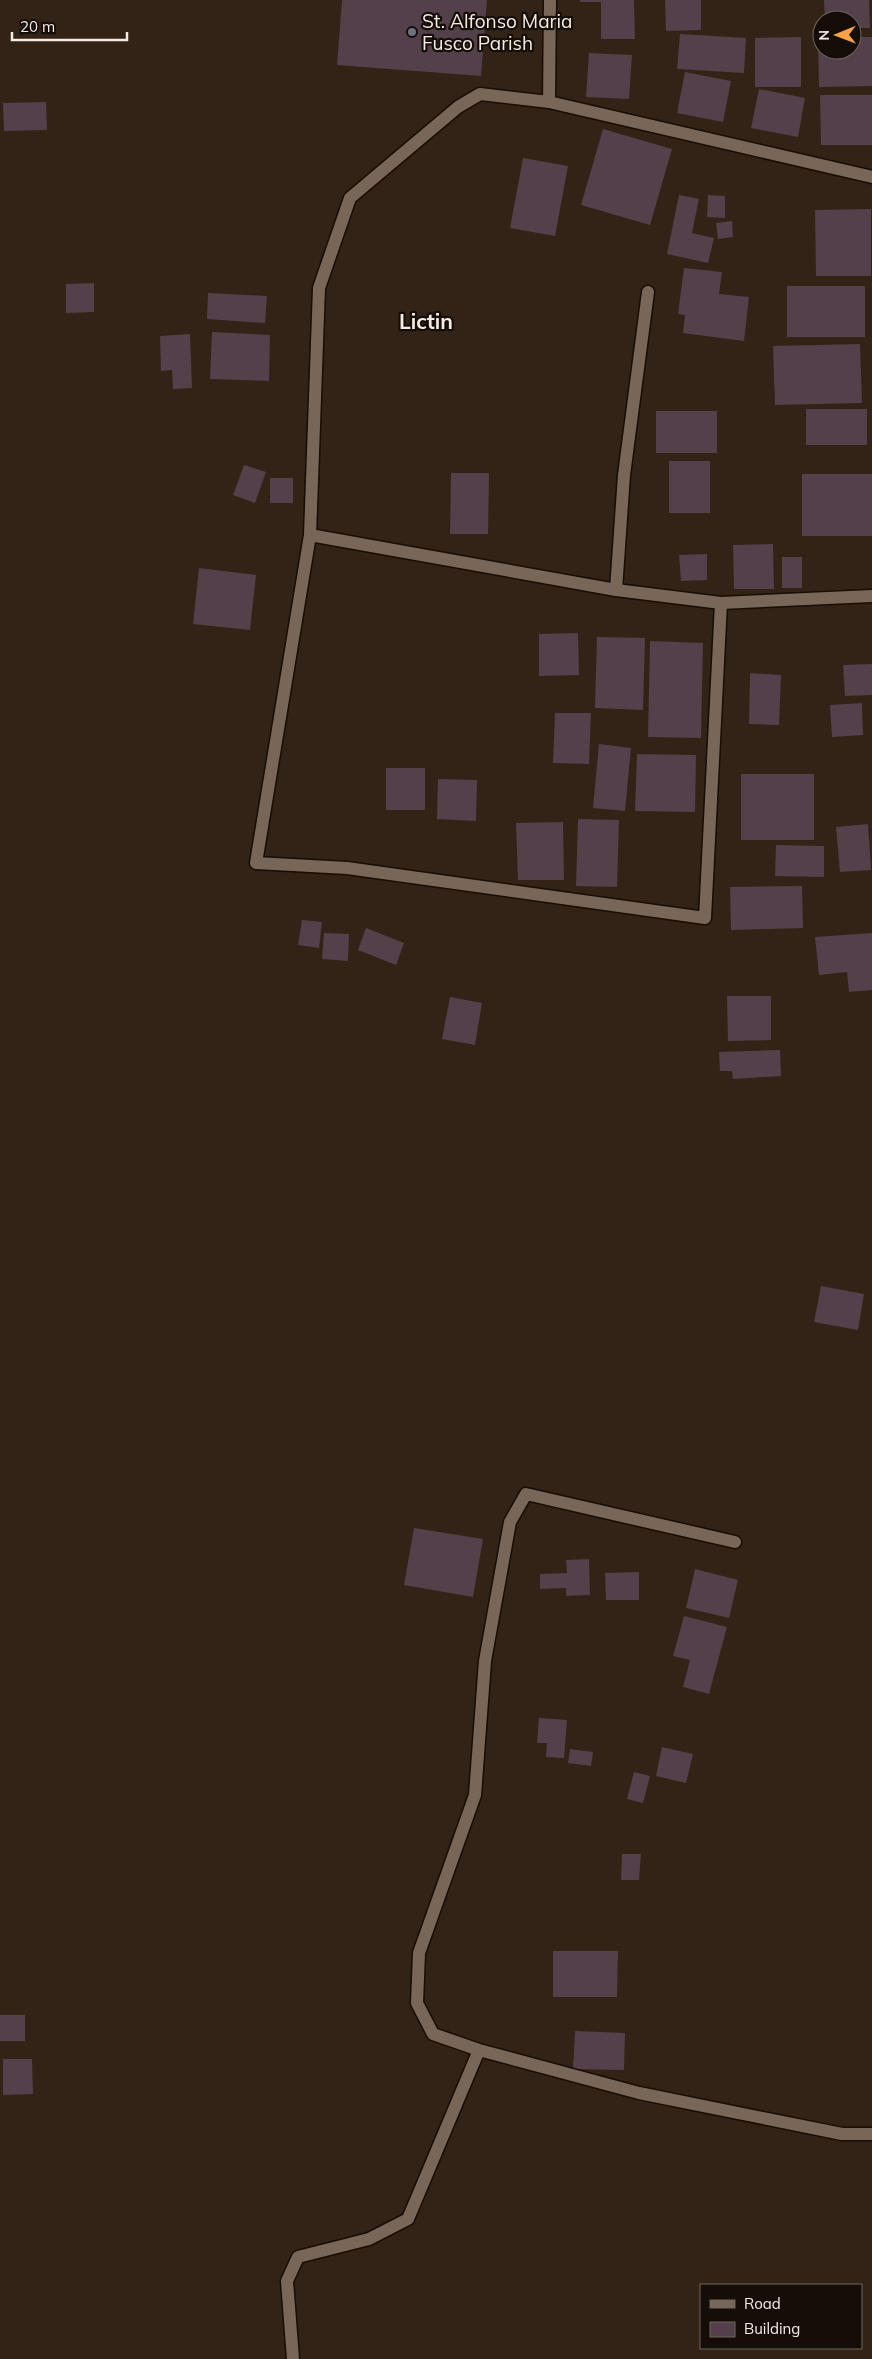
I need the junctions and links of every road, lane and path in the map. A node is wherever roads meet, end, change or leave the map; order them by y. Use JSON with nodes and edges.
{"nodes":[{"id":1,"x":550,"y":0,"type":"edge"},
{"id":2,"x":549,"y":102,"type":"junction"},
{"id":3,"x":872,"y":177,"type":"edge"},
{"id":4,"x":648,"y":292,"type":"dead end"},
{"id":5,"x":310,"y":535,"type":"junction"},
{"id":6,"x":616,"y":590,"type":"junction"},
{"id":7,"x":872,"y":596,"type":"edge"},
{"id":8,"x":721,"y":603,"type":"junction"},
{"id":9,"x":735,"y":1542,"type":"dead end"},
{"id":10,"x":479,"y":2050,"type":"junction"},
{"id":11,"x":872,"y":2134,"type":"edge"},
{"id":12,"x":294,"y":2359,"type":"edge"}],
"edges":[{"from":1,"to":2,"type":"street"},
{"from":2,"to":3,"type":"street"},
{"from":2,"to":5,"type":"street"},
{"from":4,"to":6,"type":"street"},
{"from":5,"to":6,"type":"street"},
{"from":5,"to":8,"type":"street"},
{"from":6,"to":8,"type":"street"},
{"from":7,"to":8,"type":"street"},
{"from":9,"to":10,"type":"street"},
{"from":10,"to":11,"type":"street"},
{"from":10,"to":12,"type":"street"}]}
